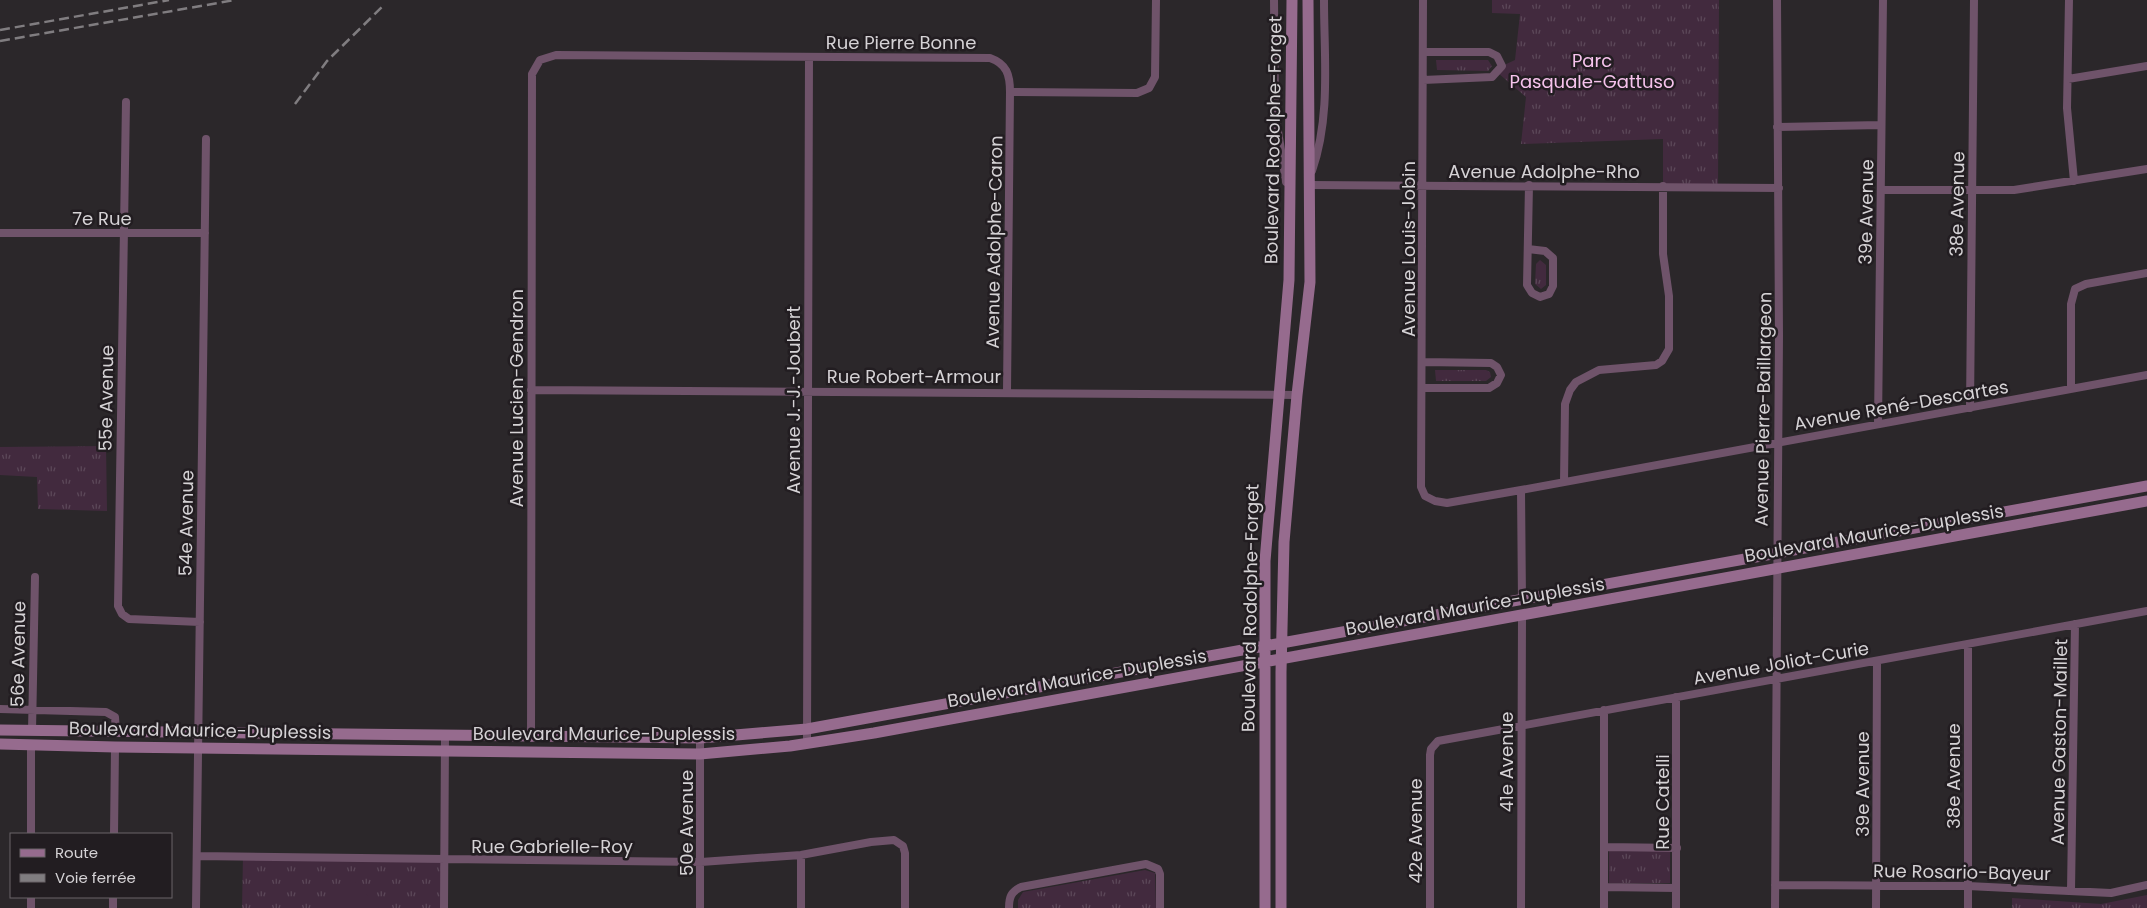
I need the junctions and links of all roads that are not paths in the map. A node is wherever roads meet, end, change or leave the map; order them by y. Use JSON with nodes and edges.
{"nodes":[{"id":1,"x":1156,"y":0,"type":"edge"},
{"id":2,"x":1274,"y":0,"type":"edge"},
{"id":3,"x":1292,"y":0,"type":"edge"},
{"id":4,"x":1308,"y":0,"type":"edge"},
{"id":5,"x":1324,"y":0,"type":"edge"},
{"id":6,"x":1423,"y":0,"type":"edge"},
{"id":7,"x":1777,"y":0,"type":"edge"},
{"id":8,"x":1883,"y":0,"type":"edge"},
{"id":9,"x":1974,"y":0,"type":"edge"},
{"id":10,"x":2069,"y":0,"type":"edge"},
{"id":11,"x":1423,"y":52,"type":"junction"},
{"id":12,"x":809,"y":57,"type":"junction"},
{"id":13,"x":540,"y":60,"type":"joint"},
{"id":14,"x":2147,"y":66,"type":"edge"},
{"id":15,"x":2068,"y":79,"type":"junction"},
{"id":16,"x":1423,"y":80,"type":"junction"},
{"id":17,"x":1010,"y":92,"type":"junction"},
{"id":18,"x":126,"y":102,"type":"dead end"},
{"id":19,"x":1881,"y":124,"type":"junction"},
{"id":20,"x":1777,"y":127,"type":"junction"},
{"id":21,"x":206,"y":139,"type":"dead end"},
{"id":22,"x":2147,"y":169,"type":"edge"},
{"id":23,"x":1310,"y":181,"type":"junction"},
{"id":24,"x":2074,"y":181,"type":"junction"},
{"id":25,"x":1529,"y":185,"type":"junction"},
{"id":26,"x":1422,"y":186,"type":"junction"},
{"id":27,"x":1663,"y":186,"type":"junction"},
{"id":28,"x":1779,"y":188,"type":"junction"},
{"id":29,"x":1973,"y":189,"type":"junction"},
{"id":30,"x":1882,"y":190,"type":"junction"},
{"id":31,"x":1290,"y":207,"type":"junction"},
{"id":32,"x":0,"y":233,"type":"edge"},
{"id":33,"x":123,"y":233,"type":"junction"},
{"id":34,"x":205,"y":233,"type":"junction"},
{"id":35,"x":1528,"y":249,"type":"junction"},
{"id":36,"x":2147,"y":272,"type":"edge"},
{"id":37,"x":1289,"y":280,"type":"junction"},
{"id":38,"x":1310,"y":282,"type":"junction"},
{"id":39,"x":1423,"y":362,"type":"junction"},
{"id":40,"x":2147,"y":375,"type":"edge"},
{"id":41,"x":1423,"y":388,"type":"junction"},
{"id":42,"x":2070,"y":389,"type":"junction"},
{"id":43,"x":531,"y":390,"type":"junction"},
{"id":44,"x":808,"y":391,"type":"junction"},
{"id":45,"x":1007,"y":392,"type":"junction"},
{"id":46,"x":1279,"y":394,"type":"junction"},
{"id":47,"x":1297,"y":395,"type":"junction"},
{"id":48,"x":1970,"y":408,"type":"junction"},
{"id":49,"x":1878,"y":424,"type":"junction"},
{"id":50,"x":1778,"y":443,"type":"junction"},
{"id":51,"x":1564,"y":482,"type":"junction"},
{"id":52,"x":2147,"y":486,"type":"edge"},
{"id":53,"x":1521,"y":490,"type":"junction"},
{"id":54,"x":1425,"y":496,"type":"joint"},
{"id":55,"x":2147,"y":501,"type":"edge"},
{"id":56,"x":1776,"y":554,"type":"junction"},
{"id":57,"x":1776,"y":569,"type":"junction"},
{"id":58,"x":34,"y":577,"type":"dead end"},
{"id":59,"x":1522,"y":600,"type":"junction"},
{"id":60,"x":2147,"y":611,"type":"edge"},
{"id":61,"x":1522,"y":616,"type":"junction"},
{"id":62,"x":200,"y":622,"type":"junction"},
{"id":63,"x":2075,"y":624,"type":"junction"},
{"id":64,"x":1283,"y":643,"type":"junction"},
{"id":65,"x":1968,"y":644,"type":"junction"},
{"id":66,"x":1266,"y":646,"type":"junction"},
{"id":67,"x":1281,"y":659,"type":"junction"},
{"id":68,"x":1877,"y":660,"type":"junction"},
{"id":69,"x":1265,"y":663,"type":"junction"},
{"id":70,"x":1776,"y":678,"type":"junction"},
{"id":71,"x":1676,"y":697,"type":"junction"},
{"id":72,"x":0,"y":709,"type":"edge"},
{"id":73,"x":32,"y":710,"type":"junction"},
{"id":74,"x":1604,"y":710,"type":"junction"},
{"id":75,"x":1522,"y":724,"type":"junction"},
{"id":76,"x":807,"y":729,"type":"junction"},
{"id":77,"x":0,"y":730,"type":"edge"},
{"id":78,"x":32,"y":731,"type":"junction"},
{"id":79,"x":116,"y":732,"type":"junction"},
{"id":80,"x":198,"y":733,"type":"junction"},
{"id":81,"x":445,"y":737,"type":"junction"},
{"id":82,"x":531,"y":738,"type":"junction"},
{"id":83,"x":700,"y":738,"type":"junction"},
{"id":84,"x":0,"y":744,"type":"edge"},
{"id":85,"x":32,"y":744,"type":"junction"},
{"id":86,"x":807,"y":744,"type":"junction"},
{"id":87,"x":115,"y":747,"type":"junction"},
{"id":88,"x":198,"y":748,"type":"junction"},
{"id":89,"x":445,"y":751,"type":"junction"},
{"id":90,"x":700,"y":754,"type":"junction"},
{"id":91,"x":1430,"y":755,"type":"joint"},
{"id":92,"x":31,"y":833,"type":"edge"},
{"id":93,"x":114,"y":833,"type":"edge"},
{"id":94,"x":1605,"y":847,"type":"junction"},
{"id":95,"x":1677,"y":848,"type":"junction"},
{"id":96,"x":801,"y":855,"type":"junction"},
{"id":97,"x":197,"y":856,"type":"junction"},
{"id":98,"x":444,"y":860,"type":"junction"},
{"id":99,"x":701,"y":862,"type":"junction"},
{"id":100,"x":1775,"y":885,"type":"junction"},
{"id":101,"x":1876,"y":885,"type":"junction"},
{"id":102,"x":1968,"y":886,"type":"junction"},
{"id":103,"x":2147,"y":886,"type":"edge"},
{"id":104,"x":1604,"y":887,"type":"junction"},
{"id":105,"x":1676,"y":888,"type":"junction"},
{"id":106,"x":2071,"y":891,"type":"junction"},
{"id":107,"x":196,"y":908,"type":"edge"},
{"id":108,"x":444,"y":908,"type":"edge"},
{"id":109,"x":700,"y":908,"type":"edge"},
{"id":110,"x":801,"y":908,"type":"edge"},
{"id":111,"x":905,"y":908,"type":"edge"},
{"id":112,"x":1008,"y":908,"type":"edge"},
{"id":113,"x":1160,"y":908,"type":"edge"},
{"id":114,"x":1265,"y":908,"type":"edge"},
{"id":115,"x":1281,"y":908,"type":"edge"},
{"id":116,"x":1430,"y":908,"type":"edge"},
{"id":117,"x":1521,"y":908,"type":"edge"},
{"id":118,"x":1604,"y":908,"type":"edge"},
{"id":119,"x":1676,"y":908,"type":"edge"},
{"id":120,"x":1775,"y":908,"type":"edge"},
{"id":121,"x":1876,"y":908,"type":"edge"},
{"id":122,"x":1968,"y":908,"type":"edge"}],
"edges":[{"from":1,"to":17,"type":"street"},
{"from":2,"to":31,"type":"street"},
{"from":3,"to":31,"type":"street","name":"Boulevard Rodolphe-Forget"},
{"from":4,"to":23,"type":"street","name":"Boulevard Rodolphe-Forget"},
{"from":5,"to":23,"type":"street","name":"Boulevard Rodolphe-Forget"},
{"from":6,"to":11,"type":"street","name":"Avenue Louis-Jobin"},
{"from":7,"to":20,"type":"street","name":"Avenue Pierre-Baillargeon"},
{"from":8,"to":19,"type":"street","name":"39e Avenue"},
{"from":9,"to":29,"type":"street","name":"38e Avenue"},
{"from":10,"to":15,"type":"street"},
{"from":11,"to":16,"type":"street","name":"Avenue Louis-Jobin"},
{"from":11,"to":16,"type":"street"},
{"from":12,"to":13,"type":"street","name":"Rue Pierre Bonne"},
{"from":12,"to":17,"type":"street","name":"Rue Pierre Bonne"},
{"from":12,"to":44,"type":"street","name":"Avenue J.-J.-Joubert"},
{"from":13,"to":43,"type":"street","name":"Avenue Lucien-Gendron"},
{"from":14,"to":15,"type":"street"},
{"from":15,"to":24,"type":"street"},
{"from":16,"to":26,"type":"street","name":"Avenue Louis-Jobin"},
{"from":17,"to":45,"type":"street","name":"Avenue Adolphe-Caron"},
{"from":18,"to":33,"type":"street","name":"55e Avenue"},
{"from":19,"to":20,"type":"street"},
{"from":19,"to":30,"type":"street","name":"39e Avenue"},
{"from":20,"to":28,"type":"street","name":"Avenue Pierre-Baillargeon"},
{"from":21,"to":34,"type":"street","name":"54e Avenue"},
{"from":22,"to":24,"type":"street"},
{"from":23,"to":26,"type":"street","name":"Avenue Adolphe-Rho"},
{"from":23,"to":38,"type":"street","name":"Boulevard Rodolphe-Forget"},
{"from":24,"to":29,"type":"street"},
{"from":25,"to":26,"type":"street","name":"Avenue Adolphe-Rho"},
{"from":25,"to":27,"type":"street","name":"Avenue Adolphe-Rho"},
{"from":25,"to":35,"type":"street"},
{"from":26,"to":39,"type":"street","name":"Avenue Louis-Jobin"},
{"from":27,"to":28,"type":"street","name":"Avenue Adolphe-Rho"},
{"from":27,"to":51,"type":"street"},
{"from":28,"to":50,"type":"street","name":"Avenue Pierre-Baillargeon"},
{"from":29,"to":30,"type":"street"},
{"from":29,"to":48,"type":"street","name":"38e Avenue"},
{"from":30,"to":49,"type":"street","name":"39e Avenue"},
{"from":31,"to":37,"type":"street","name":"Boulevard Rodolphe-Forget"},
{"from":32,"to":33,"type":"street","name":"7e Rue"},
{"from":33,"to":34,"type":"street","name":"7e Rue"},
{"from":33,"to":62,"type":"street","name":"55e Avenue"},
{"from":34,"to":62,"type":"street","name":"54e Avenue"},
{"from":35,"to":35,"type":"street"},
{"from":36,"to":42,"type":"street"},
{"from":37,"to":38,"type":"street","name":"Boulevard Rodolphe-Forget"},
{"from":37,"to":46,"type":"street","name":"Boulevard Rodolphe-Forget"},
{"from":38,"to":47,"type":"street","name":"Boulevard Rodolphe-Forget"},
{"from":39,"to":41,"type":"street","name":"Avenue Louis-Jobin"},
{"from":39,"to":41,"type":"street"},
{"from":40,"to":42,"type":"street","name":"Avenue René-Descartes"},
{"from":41,"to":54,"type":"street","name":"Avenue Louis-Jobin"},
{"from":42,"to":48,"type":"street","name":"Avenue René-Descartes"},
{"from":43,"to":44,"type":"street","name":"Rue Robert-Armour"},
{"from":43,"to":82,"type":"street","name":"Avenue Lucien-Gendron"},
{"from":44,"to":45,"type":"street","name":"Rue Robert-Armour"},
{"from":44,"to":76,"type":"street","name":"Avenue J.-J.-Joubert"},
{"from":45,"to":46,"type":"street","name":"Rue Robert-Armour"},
{"from":46,"to":47,"type":"street","name":"Rue Robert-Armour"},
{"from":46,"to":66,"type":"street","name":"Boulevard Rodolphe-Forget"},
{"from":47,"to":64,"type":"street","name":"Boulevard Rodolphe-Forget"},
{"from":48,"to":49,"type":"street","name":"Avenue René-Descartes"},
{"from":49,"to":50,"type":"street","name":"Avenue René-Descartes"},
{"from":50,"to":51,"type":"street","name":"Avenue René-Descartes"},
{"from":50,"to":56,"type":"street","name":"Avenue Pierre-Baillargeon"},
{"from":51,"to":53,"type":"street","name":"Avenue René-Descartes"},
{"from":52,"to":56,"type":"street","name":"Boulevard Maurice-Duplessis"},
{"from":53,"to":54,"type":"street","name":"Avenue René-Descartes"},
{"from":53,"to":59,"type":"street"},
{"from":55,"to":57,"type":"street","name":"Boulevard Maurice-Duplessis"},
{"from":56,"to":57,"type":"street","name":"Avenue Pierre-Baillargeon"},
{"from":56,"to":59,"type":"street","name":"Boulevard Maurice-Duplessis"},
{"from":57,"to":61,"type":"street","name":"Boulevard Maurice-Duplessis"},
{"from":57,"to":70,"type":"street","name":"Avenue Pierre-Baillargeon"},
{"from":58,"to":73,"type":"street","name":"56e Avenue"},
{"from":59,"to":64,"type":"street","name":"Boulevard Maurice-Duplessis"},
{"from":60,"to":63,"type":"street","name":"Avenue Joliot-Curie"},
{"from":61,"to":67,"type":"street","name":"Boulevard Maurice-Duplessis"},
{"from":61,"to":75,"type":"street","name":"41e Avenue"},
{"from":62,"to":80,"type":"street","name":"54e Avenue"},
{"from":63,"to":65,"type":"street","name":"Avenue Joliot-Curie"},
{"from":63,"to":106,"type":"street","name":"Avenue Gaston-Maillet"},
{"from":64,"to":66,"type":"street","name":"Boulevard Maurice-Duplessis"},
{"from":64,"to":67,"type":"street","name":"Boulevard Rodolphe-Forget"},
{"from":65,"to":68,"type":"street","name":"Avenue Joliot-Curie"},
{"from":65,"to":102,"type":"street","name":"38e Avenue"},
{"from":66,"to":69,"type":"street","name":"Boulevard Rodolphe-Forget"},
{"from":66,"to":76,"type":"street","name":"Boulevard Maurice-Duplessis"},
{"from":67,"to":69,"type":"street","name":"Boulevard Maurice-Duplessis"},
{"from":67,"to":115,"type":"street","name":"Boulevard Rodolphe-Forget"},
{"from":68,"to":70,"type":"street","name":"Avenue Joliot-Curie"},
{"from":68,"to":101,"type":"street","name":"39e Avenue"},
{"from":69,"to":86,"type":"street","name":"Boulevard Maurice-Duplessis"},
{"from":69,"to":114,"type":"street","name":"Boulevard Rodolphe-Forget"},
{"from":70,"to":71,"type":"street","name":"Avenue Joliot-Curie"},
{"from":70,"to":100,"type":"street","name":"Avenue Pierre-Baillargeon"},
{"from":71,"to":74,"type":"street","name":"Avenue Joliot-Curie"},
{"from":71,"to":95,"type":"street","name":"Rue Catelli"},
{"from":72,"to":73,"type":"street"},
{"from":73,"to":78,"type":"street","name":"56e Avenue"},
{"from":73,"to":79,"type":"street"},
{"from":74,"to":75,"type":"street","name":"Avenue Joliot-Curie"},
{"from":74,"to":94,"type":"street"},
{"from":75,"to":91,"type":"street","name":"Avenue Joliot-Curie"},
{"from":75,"to":117,"type":"street","name":"41e Avenue"},
{"from":76,"to":83,"type":"street","name":"Boulevard Maurice-Duplessis"},
{"from":76,"to":86,"type":"street","name":"Avenue J.-J.-Joubert"},
{"from":77,"to":78,"type":"street","name":"Boulevard Maurice-Duplessis"},
{"from":78,"to":79,"type":"street","name":"Boulevard Maurice-Duplessis"},
{"from":79,"to":80,"type":"street","name":"Boulevard Maurice-Duplessis"},
{"from":80,"to":81,"type":"street","name":"Boulevard Maurice-Duplessis"},
{"from":80,"to":88,"type":"street","name":"54e Avenue"},
{"from":81,"to":82,"type":"street","name":"Boulevard Maurice-Duplessis"},
{"from":81,"to":89,"type":"street"},
{"from":82,"to":83,"type":"street","name":"Boulevard Maurice-Duplessis"},
{"from":83,"to":90,"type":"street","name":"50e Avenue"},
{"from":84,"to":85,"type":"street","name":"Boulevard Maurice-Duplessis"},
{"from":85,"to":87,"type":"street","name":"Boulevard Maurice-Duplessis"},
{"from":85,"to":92,"type":"street"},
{"from":86,"to":90,"type":"street","name":"Boulevard Maurice-Duplessis"},
{"from":87,"to":88,"type":"street","name":"Boulevard Maurice-Duplessis"},
{"from":87,"to":93,"type":"street"},
{"from":88,"to":89,"type":"street","name":"Boulevard Maurice-Duplessis"},
{"from":88,"to":97,"type":"street","name":"54e Avenue"},
{"from":89,"to":90,"type":"street","name":"Boulevard Maurice-Duplessis"},
{"from":89,"to":98,"type":"street"},
{"from":90,"to":99,"type":"street","name":"50e Avenue"},
{"from":91,"to":116,"type":"street","name":"42e Avenue"},
{"from":94,"to":95,"type":"street"},
{"from":94,"to":104,"type":"street"},
{"from":95,"to":105,"type":"street","name":"Rue Catelli"},
{"from":96,"to":99,"type":"street","name":"Rue Gabrielle-Roy"},
{"from":96,"to":110,"type":"street"},
{"from":96,"to":111,"type":"street","name":"Rue Gabrielle-Roy"},
{"from":97,"to":98,"type":"street","name":"Rue Gabrielle-Roy"},
{"from":97,"to":107,"type":"street","name":"54e Avenue"},
{"from":98,"to":99,"type":"street","name":"Rue Gabrielle-Roy"},
{"from":98,"to":108,"type":"street"},
{"from":99,"to":109,"type":"street","name":"50e Avenue"},
{"from":100,"to":101,"type":"street","name":"Rue Rosario-Bayeur"},
{"from":100,"to":120,"type":"street","name":"Avenue Pierre-Baillargeon"},
{"from":101,"to":102,"type":"street","name":"Rue Rosario-Bayeur"},
{"from":101,"to":121,"type":"street","name":"39e Avenue"},
{"from":102,"to":106,"type":"street","name":"Rue Rosario-Bayeur"},
{"from":102,"to":122,"type":"street","name":"38e Avenue"},
{"from":103,"to":106,"type":"street","name":"Rue Rosario-Bayeur"},
{"from":104,"to":105,"type":"street"},
{"from":104,"to":118,"type":"street"},
{"from":105,"to":119,"type":"street","name":"Rue Catelli"},
{"from":112,"to":113,"type":"street"}]}
